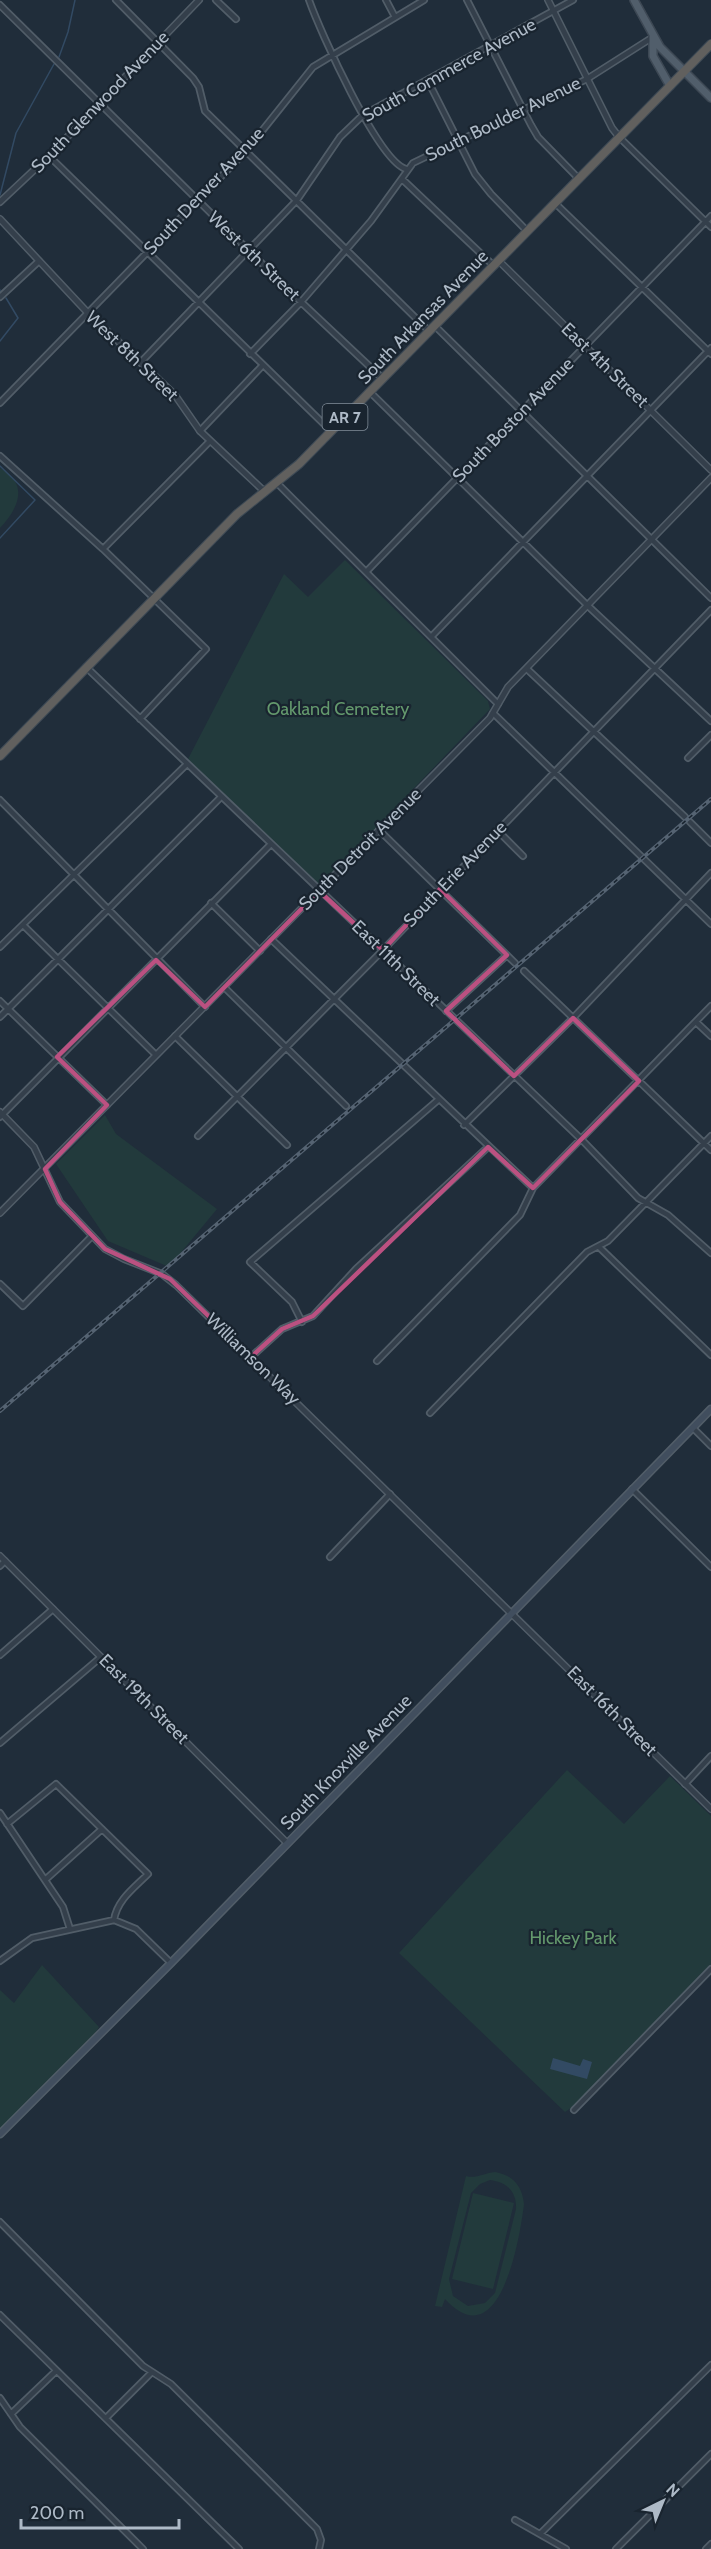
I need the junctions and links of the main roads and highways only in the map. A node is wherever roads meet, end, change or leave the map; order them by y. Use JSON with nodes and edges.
{"nodes":[{"id":1,"x":634,"y":0,"type":"edge"},
{"id":2,"x":653,"y":37,"type":"junction"},
{"id":3,"x":711,"y":44,"type":"edge"},
{"id":4,"x":684,"y":71,"type":"junction"},
{"id":5,"x":670,"y":86,"type":"junction"},
{"id":6,"x":711,"y":98,"type":"edge"},
{"id":7,"x":0,"y":756,"type":"edge"},
{"id":8,"x":711,"y":1409,"type":"edge"},
{"id":9,"x":0,"y":2134,"type":"edge"}],
"edges":[{"from":1,"to":2,"type":"main road"},
{"from":2,"to":4,"type":"main road"},
{"from":2,"to":5,"type":"main road"},
{"from":3,"to":4,"type":"highway","number":"AR 7"},
{"from":4,"to":5,"type":"highway","name":"South Arkansas Avenue","number":"AR 7"},
{"from":4,"to":6,"type":"main road"},
{"from":5,"to":7,"type":"highway","name":"South Arkansas Avenue","number":"AR 7"},
{"from":8,"to":9,"type":"main road","name":"South Knoxville Avenue"}]}
